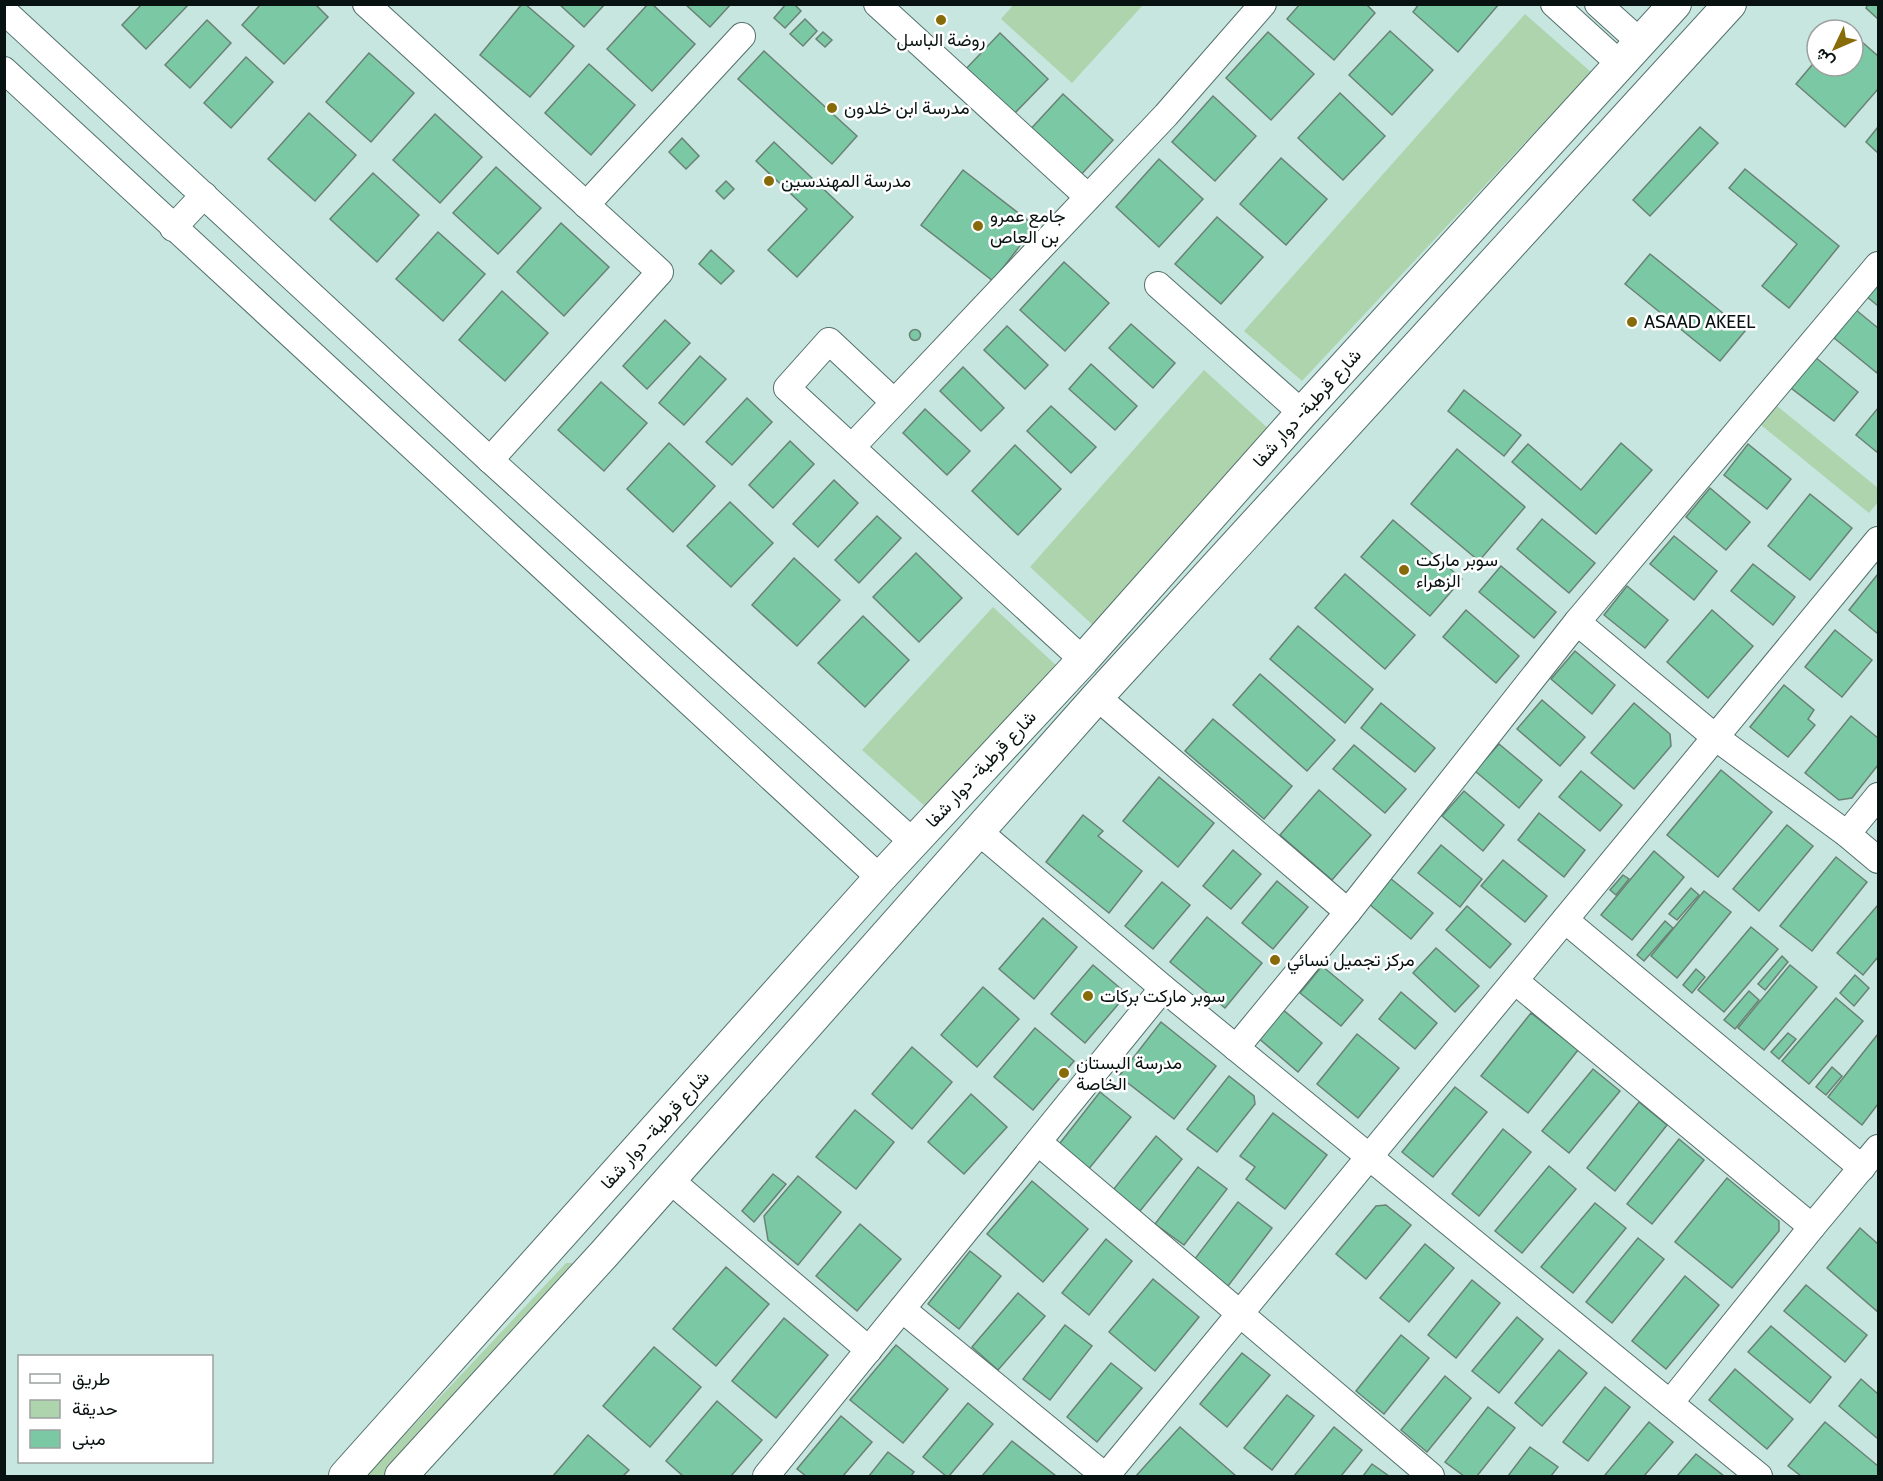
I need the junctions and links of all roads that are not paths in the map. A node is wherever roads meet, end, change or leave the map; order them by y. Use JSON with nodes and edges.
{"nodes":[{"id":1,"x":366,"y":4,"type":"edge"},
{"id":2,"x":877,"y":4,"type":"edge"},
{"id":3,"x":1263,"y":4,"type":"edge"},
{"id":4,"x":1554,"y":4,"type":"edge"},
{"id":5,"x":1598,"y":4,"type":"edge"},
{"id":6,"x":1675,"y":4,"type":"edge"},
{"id":7,"x":1730,"y":4,"type":"edge"},
{"id":8,"x":4,"y":11,"type":"edge"},
{"id":9,"x":742,"y":36,"type":"dead end"},
{"id":10,"x":1630,"y":53,"type":"junction"},
{"id":11,"x":4,"y":70,"type":"edge"},
{"id":12,"x":204,"y":195,"type":"junction"},
{"id":13,"x":1088,"y":197,"type":"junction"},
{"id":14,"x":586,"y":205,"type":"junction"},
{"id":15,"x":173,"y":228,"type":"junction"},
{"id":16,"x":1878,"y":265,"type":"edge"},
{"id":17,"x":1158,"y":285,"type":"dead end"},
{"id":18,"x":894,"y":402,"type":"junction"},
{"id":19,"x":1302,"y":413,"type":"junction"},
{"id":20,"x":852,"y":447,"type":"junction"},
{"id":21,"x":490,"y":460,"type":"junction"},
{"id":22,"x":1205,"y":521,"type":"junction"},
{"id":23,"x":1878,"y":540,"type":"edge"},
{"id":24,"x":1234,"y":547,"type":"junction"},
{"id":25,"x":1577,"y":622,"type":"junction"},
{"id":26,"x":1083,"y":660,"type":"junction"},
{"id":27,"x":1097,"y":697,"type":"junction"},
{"id":28,"x":1715,"y":737,"type":"junction"},
{"id":29,"x":1878,"y":796,"type":"edge"},
{"id":30,"x":978,"y":831,"type":"junction"},
{"id":31,"x":1847,"y":834,"type":"junction"},
{"id":32,"x":913,"y":842,"type":"junction"},
{"id":33,"x":1878,"y":860,"type":"edge"},
{"id":34,"x":880,"y":878,"type":"junction"},
{"id":35,"x":1348,"y":912,"type":"junction"},
{"id":36,"x":1565,"y":920,"type":"junction"},
{"id":37,"x":1515,"y":981,"type":"junction"},
{"id":38,"x":1163,"y":988,"type":"junction"},
{"id":39,"x":1236,"y":1048,"type":"junction"},
{"id":40,"x":1038,"y":1142,"type":"junction"},
{"id":41,"x":1878,"y":1149,"type":"edge"},
{"id":42,"x":1370,"y":1157,"type":"junction"},
{"id":43,"x":1862,"y":1168,"type":"junction"},
{"id":44,"x":670,"y":1180,"type":"junction"},
{"id":45,"x":571,"y":1224,"type":"junction"},
{"id":46,"x":1812,"y":1227,"type":"junction"},
{"id":47,"x":604,"y":1254,"type":"junction"},
{"id":48,"x":902,"y":1309,"type":"junction"},
{"id":49,"x":1240,"y":1314,"type":"junction"},
{"id":50,"x":869,"y":1350,"type":"junction"},
{"id":51,"x":1670,"y":1403,"type":"junction"},
{"id":52,"x":345,"y":1476,"type":"edge"},
{"id":53,"x":401,"y":1476,"type":"edge"},
{"id":54,"x":766,"y":1476,"type":"edge"},
{"id":55,"x":1105,"y":1476,"type":"edge"},
{"id":56,"x":1431,"y":1476,"type":"edge"},
{"id":57,"x":1759,"y":1476,"type":"edge"}],
"edges":[{"from":1,"to":14,"type":"street"},
{"from":2,"to":13,"type":"street"},
{"from":3,"to":13,"type":"street"},
{"from":4,"to":10,"type":"street"},
{"from":5,"to":10,"type":"street"},
{"from":6,"to":10,"type":"main road","name":"شارع قرطبة- دوار شفا"},
{"from":7,"to":24,"type":"main road"},
{"from":8,"to":12,"type":"street"},
{"from":9,"to":14,"type":"street"},
{"from":10,"to":19,"type":"main road","name":"شارع قرطبة- دوار شفا"},
{"from":11,"to":15,"type":"street"},
{"from":12,"to":15,"type":"street"},
{"from":12,"to":21,"type":"street"},
{"from":13,"to":18,"type":"street"},
{"from":14,"to":21,"type":"street"},
{"from":15,"to":34,"type":"street"},
{"from":16,"to":25,"type":"street"},
{"from":17,"to":19,"type":"street"},
{"from":18,"to":20,"type":"street"},
{"from":18,"to":20,"type":"street"},
{"from":19,"to":22,"type":"main road","name":"شارع قرطبة- دوار شفا"},
{"from":20,"to":26,"type":"street"},
{"from":21,"to":32,"type":"street"},
{"from":22,"to":24,"type":"main road"},
{"from":22,"to":26,"type":"main road","name":"شارع قرطبة- دوار شفا"},
{"from":23,"to":28,"type":"street"},
{"from":24,"to":27,"type":"main road"},
{"from":25,"to":28,"type":"street"},
{"from":25,"to":35,"type":"street"},
{"from":26,"to":32,"type":"main road","name":"شارع قرطبة- دوار شفا"},
{"from":27,"to":30,"type":"main road"},
{"from":27,"to":35,"type":"street"},
{"from":28,"to":31,"type":"street"},
{"from":28,"to":36,"type":"street"},
{"from":29,"to":31,"type":"street"},
{"from":30,"to":38,"type":"street"},
{"from":30,"to":44,"type":"main road"},
{"from":31,"to":33,"type":"street"},
{"from":32,"to":34,"type":"main road","name":"شارع قرطبة- دوار شفا"},
{"from":34,"to":45,"type":"main road","name":"شارع قرطبة- دوار شفا"},
{"from":35,"to":39,"type":"street"},
{"from":36,"to":37,"type":"street"},
{"from":36,"to":43,"type":"street"},
{"from":37,"to":42,"type":"street"},
{"from":37,"to":46,"type":"street"},
{"from":38,"to":39,"type":"street"},
{"from":38,"to":40,"type":"street"},
{"from":39,"to":42,"type":"street"},
{"from":40,"to":48,"type":"street"},
{"from":40,"to":49,"type":"street"},
{"from":41,"to":43,"type":"street"},
{"from":42,"to":49,"type":"street"},
{"from":42,"to":51,"type":"street"},
{"from":43,"to":46,"type":"street"},
{"from":44,"to":47,"type":"main road"},
{"from":44,"to":50,"type":"street"},
{"from":45,"to":47,"type":"main road"},
{"from":45,"to":52,"type":"main road","name":"شارع قرطبة- دوار شفا"},
{"from":46,"to":51,"type":"street"},
{"from":47,"to":53,"type":"main road"},
{"from":48,"to":50,"type":"street"},
{"from":48,"to":55,"type":"street"},
{"from":49,"to":55,"type":"street"},
{"from":49,"to":56,"type":"street"},
{"from":50,"to":54,"type":"street"},
{"from":51,"to":57,"type":"street"}]}
